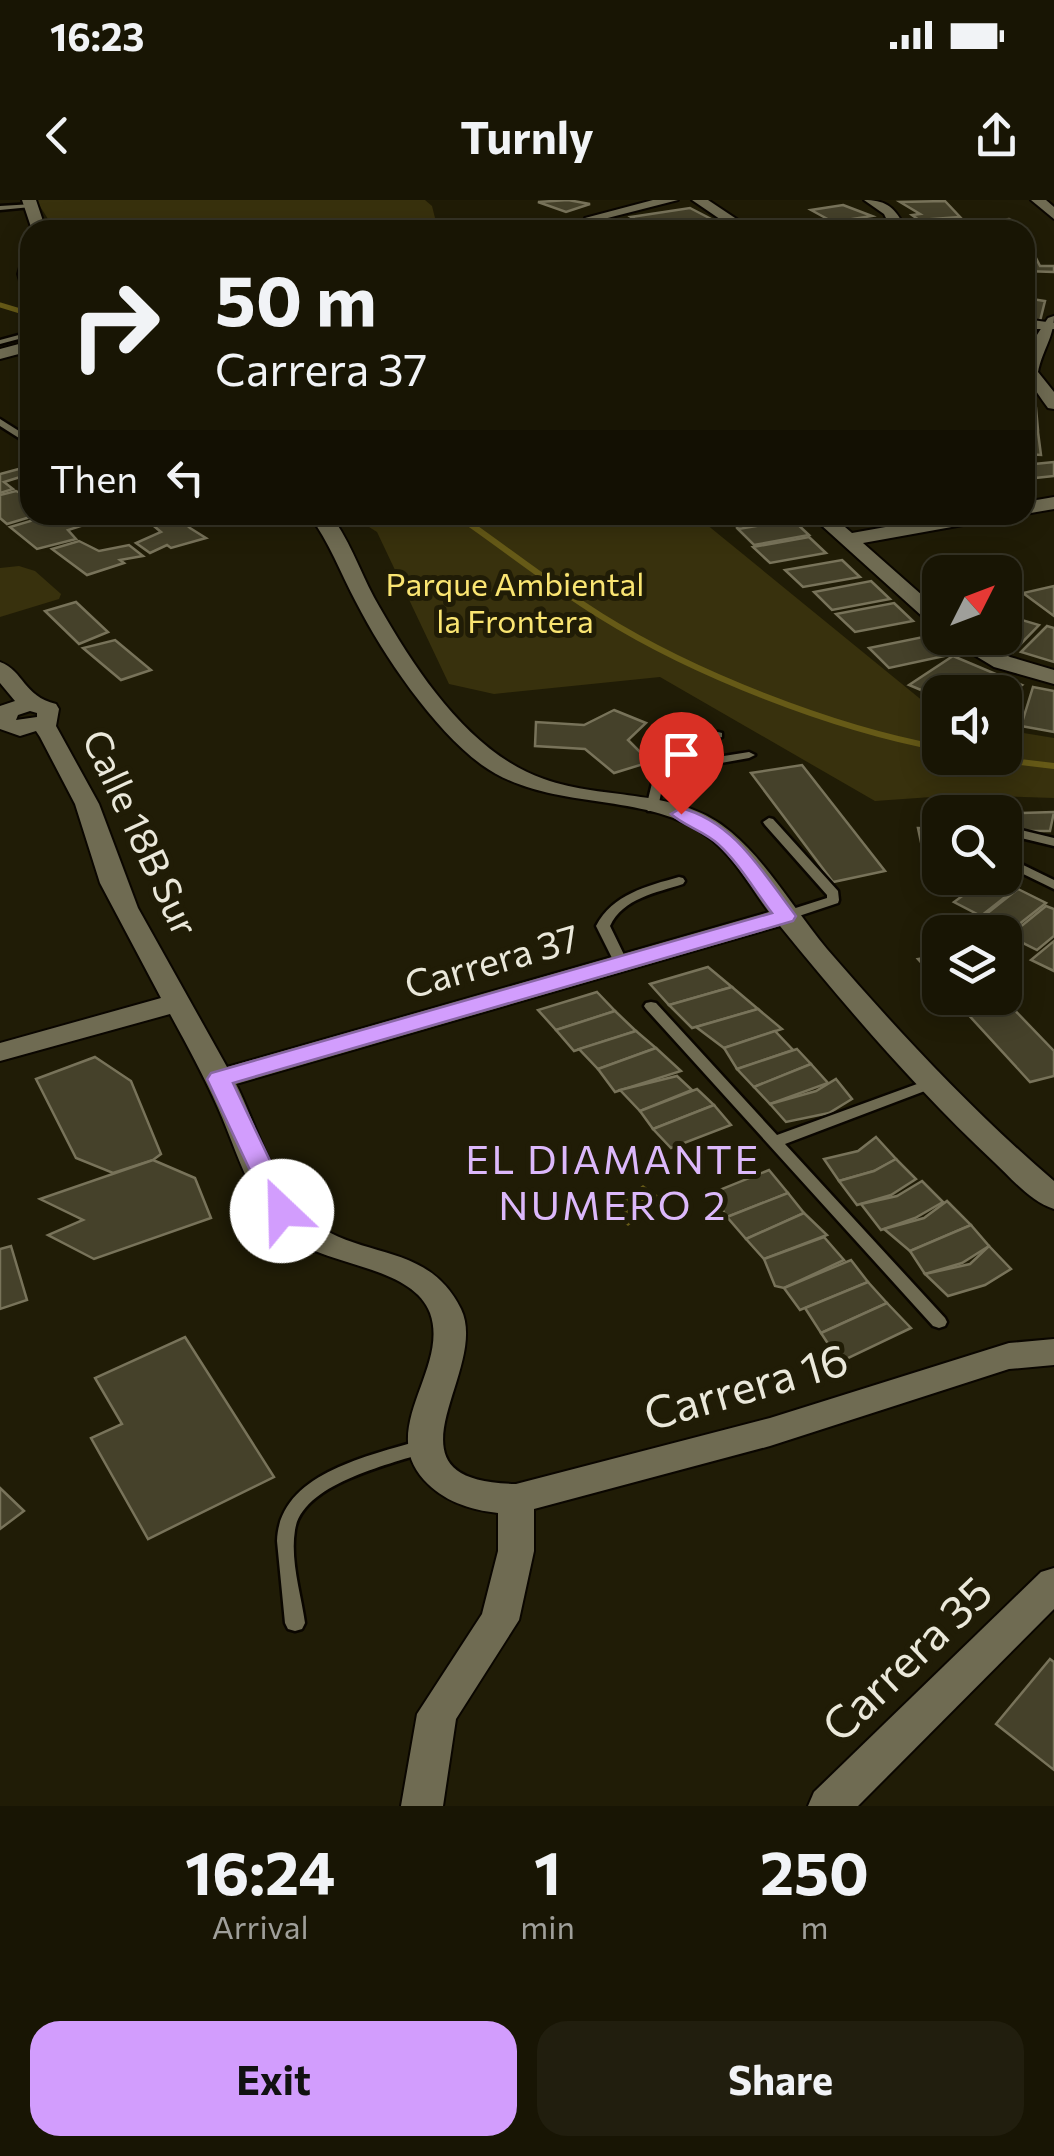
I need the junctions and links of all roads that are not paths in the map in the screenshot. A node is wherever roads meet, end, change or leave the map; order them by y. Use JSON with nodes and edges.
{"nodes":[{"id":1,"x":670,"y":200,"type":"edge"},
{"id":2,"x":698,"y":200,"type":"edge"},
{"id":3,"x":871,"y":200,"type":"edge"},
{"id":4,"x":1038,"y":200,"type":"edge"},
{"id":5,"x":30,"y":202,"type":"edge"},
{"id":6,"x":0,"y":208,"type":"edge"},
{"id":7,"x":1054,"y":215,"type":"edge"},
{"id":8,"x":592,"y":218,"type":"dead end"},
{"id":9,"x":730,"y":220,"type":"edge"},
{"id":10,"x":894,"y":220,"type":"edge"},
{"id":11,"x":1051,"y":324,"type":"edge"},
{"id":12,"x":1035,"y":349,"type":"edge"},
{"id":13,"x":1035,"y":379,"type":"edge"},
{"id":14,"x":1054,"y":404,"type":"edge"},
{"id":15,"x":327,"y":525,"type":"edge"},
{"id":16,"x":832,"y":525,"type":"edge"},
{"id":17,"x":929,"y":525,"type":"edge"},
{"id":18,"x":850,"y":539,"type":"junction"},
{"id":19,"x":922,"y":605,"type":"edge"},
{"id":20,"x":989,"y":655,"type":"edge"},
{"id":21,"x":0,"y":668,"type":"edge"},
{"id":22,"x":1054,"y":677,"type":"edge"},
{"id":23,"x":36,"y":714,"type":"junction"},
{"id":24,"x":1,"y":719,"type":"edge"},
{"id":25,"x":718,"y":735,"type":"dead end"},
{"id":26,"x":749,"y":755,"type":"dead end"},
{"id":27,"x":660,"y":770,"type":"junction"},
{"id":28,"x":652,"y":808,"type":"junction"},
{"id":29,"x":769,"y":822,"type":"dead end"},
{"id":30,"x":1022,"y":834,"type":"edge"},
{"id":31,"x":1054,"y":842,"type":"edge"},
{"id":32,"x":1022,"y":869,"type":"edge"},
{"id":33,"x":679,"y":882,"type":"dead end"},
{"id":34,"x":1054,"y":885,"type":"edge"},
{"id":35,"x":785,"y":916,"type":"junction"},
{"id":36,"x":622,"y":964,"type":"junction"},
{"id":37,"x":179,"y":1002,"type":"junction"},
{"id":38,"x":651,"y":1006,"type":"dead end"},
{"id":39,"x":0,"y":1052,"type":"edge"},
{"id":40,"x":219,"y":1079,"type":"junction"},
{"id":41,"x":932,"y":1083,"type":"junction"},
{"id":42,"x":776,"y":1140,"type":"junction"},
{"id":43,"x":1054,"y":1198,"type":"edge"},
{"id":44,"x":938,"y":1322,"type":"dead end"},
{"id":45,"x":1054,"y":1352,"type":"edge"},
{"id":46,"x":425,"y":1445,"type":"junction"},
{"id":47,"x":516,"y":1499,"type":"junction"},
{"id":48,"x":1054,"y":1584,"type":"edge"},
{"id":49,"x":295,"y":1623,"type":"dead end"},
{"id":50,"x":422,"y":1806,"type":"edge"},
{"id":51,"x":829,"y":1806,"type":"edge"}],
"edges":[{"from":1,"to":8,"type":"street"},
{"from":2,"to":9,"type":"street"},
{"from":3,"to":10,"type":"street"},
{"from":4,"to":7,"type":"street"},
{"from":5,"to":6,"type":"lane"},
{"from":11,"to":12,"type":"street"},
{"from":13,"to":14,"type":"street"},
{"from":15,"to":28,"type":"street"},
{"from":16,"to":18,"type":"street"},
{"from":17,"to":18,"type":"street"},
{"from":18,"to":19,"type":"street"},
{"from":20,"to":22,"type":"street"},
{"from":21,"to":23,"type":"street","name":"Calle 18B Sur"},
{"from":23,"to":24,"type":"street"},
{"from":23,"to":37,"type":"street","name":"Calle 18B Sur"},
{"from":25,"to":27,"type":"lane"},
{"from":26,"to":27,"type":"lane"},
{"from":27,"to":28,"type":"lane"},
{"from":28,"to":35,"type":"street"},
{"from":29,"to":35,"type":"lane"},
{"from":30,"to":31,"type":"lane"},
{"from":32,"to":34,"type":"lane"},
{"from":33,"to":36,"type":"lane"},
{"from":35,"to":36,"type":"street","name":"Carrera 37"},
{"from":35,"to":41,"type":"street"},
{"from":36,"to":40,"type":"street","name":"Carrera 37"},
{"from":37,"to":39,"type":"street"},
{"from":37,"to":40,"type":"street","name":"Calle 18B Sur"},
{"from":38,"to":42,"type":"lane"},
{"from":40,"to":46,"type":"street","name":"Calle 18B Sur"},
{"from":41,"to":42,"type":"lane"},
{"from":41,"to":43,"type":"street"},
{"from":42,"to":44,"type":"lane"},
{"from":45,"to":47,"type":"street","name":"Carrera 16"},
{"from":46,"to":47,"type":"street","name":"Carrera 16"},
{"from":46,"to":49,"type":"lane"},
{"from":47,"to":50,"type":"street"},
{"from":48,"to":51,"type":"street","name":"Carrera 35"}]}
